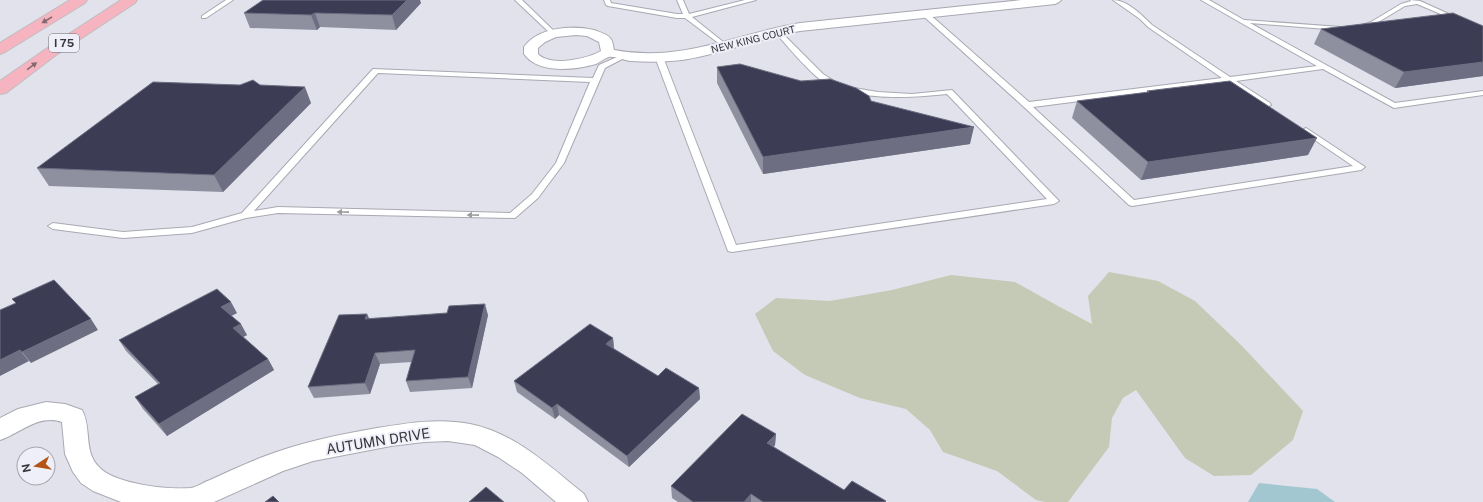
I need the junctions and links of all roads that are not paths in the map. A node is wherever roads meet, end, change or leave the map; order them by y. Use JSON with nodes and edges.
{"nodes":[{"id":1,"x":80,"y":0,"type":"edge"},
{"id":2,"x":130,"y":0,"type":"edge"},
{"id":3,"x":230,"y":0,"type":"edge"},
{"id":4,"x":518,"y":0,"type":"edge"},
{"id":5,"x":607,"y":0,"type":"edge"},
{"id":6,"x":680,"y":0,"type":"edge"},
{"id":7,"x":753,"y":0,"type":"edge"},
{"id":8,"x":1055,"y":0,"type":"edge"},
{"id":9,"x":1116,"y":0,"type":"edge"},
{"id":10,"x":1204,"y":0,"type":"edge"},
{"id":11,"x":1416,"y":1,"type":"edge"},
{"id":12,"x":918,"y":9,"type":"junction"},
{"id":13,"x":687,"y":16,"type":"junction"},
{"id":14,"x":204,"y":18,"type":"dead end"},
{"id":15,"x":1240,"y":20,"type":"junction"},
{"id":16,"x":1463,"y":22,"type":"edge"},
{"id":17,"x":1357,"y":27,"type":"edge"},
{"id":18,"x":1350,"y":28,"type":"edge"},
{"id":19,"x":777,"y":31,"type":"junction"},
{"id":20,"x":554,"y":34,"type":"junction"},
{"id":21,"x":725,"y":46,"type":"junction"},
{"id":22,"x":0,"y":49,"type":"edge"},
{"id":23,"x":608,"y":53,"type":"junction"},
{"id":24,"x":624,"y":56,"type":"junction"},
{"id":25,"x":659,"y":57,"type":"junction"},
{"id":26,"x":1326,"y":68,"type":"junction"},
{"id":27,"x":595,"y":80,"type":"junction"},
{"id":28,"x":1229,"y":80,"type":"junction"},
{"id":29,"x":0,"y":89,"type":"edge"},
{"id":30,"x":1483,"y":93,"type":"edge"},
{"id":31,"x":1027,"y":105,"type":"junction"},
{"id":32,"x":1275,"y":110,"type":"edge"},
{"id":33,"x":1301,"y":128,"type":"edge"},
{"id":34,"x":245,"y":214,"type":"junction"},
{"id":35,"x":53,"y":226,"type":"dead end"},
{"id":36,"x":0,"y":430,"type":"edge"},
{"id":37,"x":192,"y":501,"type":"edge"},
{"id":38,"x":575,"y":502,"type":"edge"}],
"edges":[{"from":1,"to":22,"type":"highway","number":"I 75","one_way":true},
{"from":29,"to":2,"type":"highway","number":"I 75","one_way":true},
{"from":3,"to":14,"type":"lane"},
{"from":4,"to":20,"type":"lane"},
{"from":5,"to":13,"type":"lane"},
{"from":6,"to":13,"type":"lane"},
{"from":7,"to":13,"type":"lane"},
{"from":8,"to":12,"type":"street","name":"NEW KING COURT"},
{"from":9,"to":28,"type":"lane"},
{"from":10,"to":15,"type":"lane"},
{"from":11,"to":16,"type":"lane"},
{"from":11,"to":17,"type":"lane"},
{"from":12,"to":19,"type":"street","name":"NEW KING COURT"},
{"from":12,"to":31,"type":"lane"},
{"from":13,"to":21,"type":"lane"},
{"from":15,"to":18,"type":"lane"},
{"from":15,"to":26,"type":"lane"},
{"from":19,"to":21,"type":"street","name":"NEW KING COURT"},
{"from":19,"to":25,"type":"lane"},
{"from":20,"to":23,"type":"street"},
{"from":20,"to":23,"type":"street"},
{"from":21,"to":25,"type":"street","name":"NEW KING COURT"},
{"from":23,"to":24,"type":"street","name":"NEW KING COURT"},
{"from":24,"to":25,"type":"street","name":"NEW KING COURT"},
{"from":24,"to":27,"type":"lane"},
{"from":26,"to":28,"type":"lane"},
{"from":26,"to":30,"type":"lane"},
{"from":27,"to":34,"type":"lane"},
{"from":27,"to":34,"type":"lane","one_way":true},
{"from":28,"to":31,"type":"lane"},
{"from":28,"to":32,"type":"lane"},
{"from":31,"to":33,"type":"lane"},
{"from":34,"to":35,"type":"lane"},
{"from":36,"to":37,"type":"street","name":"AUTUMN DRIVE"},
{"from":37,"to":38,"type":"street","name":"AUTUMN DRIVE"}]}
